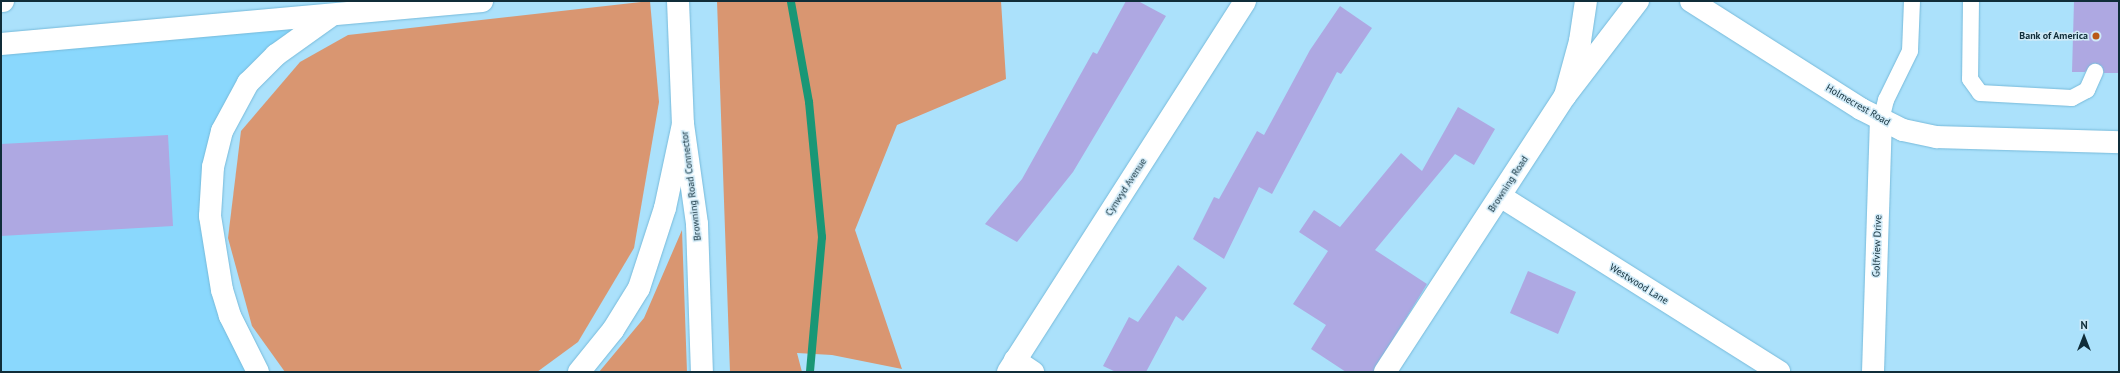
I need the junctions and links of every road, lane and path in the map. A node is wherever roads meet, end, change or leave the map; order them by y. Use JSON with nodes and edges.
{"nodes":[{"id":1,"x":482,"y":1,"type":"edge"},
{"id":2,"x":1245,"y":1,"type":"edge"},
{"id":3,"x":1586,"y":1,"type":"edge"},
{"id":4,"x":1638,"y":1,"type":"edge"},
{"id":5,"x":1691,"y":1,"type":"edge"},
{"id":6,"x":1912,"y":1,"type":"edge"},
{"id":7,"x":1971,"y":1,"type":"edge"},
{"id":8,"x":678,"y":9,"type":"edge"},
{"id":9,"x":330,"y":16,"type":"junction"},
{"id":10,"x":1,"y":44,"type":"edge"},
{"id":11,"x":2095,"y":72,"type":"dead end"},
{"id":12,"x":1565,"y":96,"type":"junction"},
{"id":13,"x":1881,"y":120,"type":"junction"},
{"id":14,"x":683,"y":124,"type":"junction"},
{"id":15,"x":2119,"y":142,"type":"edge"},
{"id":16,"x":1500,"y":196,"type":"junction"},
{"id":17,"x":1011,"y":366,"type":"edge"},
{"id":18,"x":258,"y":372,"type":"edge"},
{"id":19,"x":579,"y":372,"type":"edge"},
{"id":20,"x":702,"y":372,"type":"edge"},
{"id":21,"x":1033,"y":372,"type":"edge"},
{"id":22,"x":1385,"y":372,"type":"edge"},
{"id":23,"x":1779,"y":372,"type":"edge"},
{"id":24,"x":1873,"y":372,"type":"edge"}],
"edges":[{"from":1,"to":9,"type":"main road"},
{"from":2,"to":17,"type":"main road","name":"Cynwyd Avenue"},
{"from":3,"to":12,"type":"main road"},
{"from":4,"to":12,"type":"main road","name":"Browning Road"},
{"from":5,"to":13,"type":"main road","name":"Holmecrest Road"},
{"from":6,"to":13,"type":"lane"},
{"from":7,"to":11,"type":"lane"},
{"from":8,"to":14,"type":"main road","name":"Browning Road Connector"},
{"from":9,"to":10,"type":"main road"},
{"from":9,"to":18,"type":"main road"},
{"from":12,"to":16,"type":"main road","name":"Browning Road"},
{"from":13,"to":15,"type":"main road","name":"Holmecrest Road"},
{"from":13,"to":24,"type":"main road","name":"Golfview Drive"},
{"from":14,"to":19,"type":"main road"},
{"from":14,"to":20,"type":"main road","name":"Browning Road Connector"},
{"from":16,"to":22,"type":"main road","name":"Browning Road"},
{"from":16,"to":23,"type":"main road","name":"Westwood Lane"},
{"from":17,"to":21,"type":"main road"}]}
